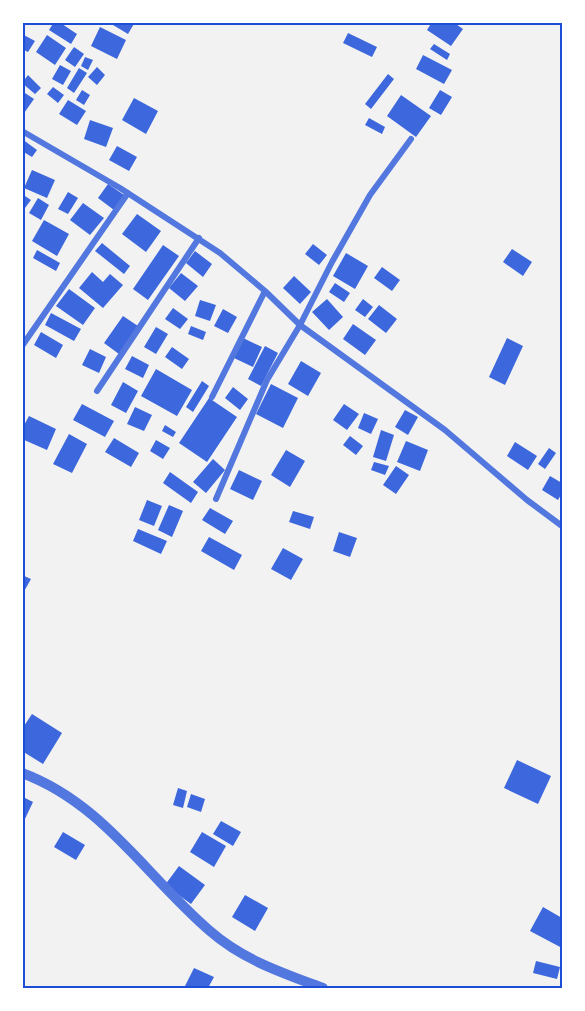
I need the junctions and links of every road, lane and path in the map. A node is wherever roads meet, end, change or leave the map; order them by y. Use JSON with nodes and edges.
{"nodes":[{"id":1,"x":22,"y":131,"type":"edge"},
{"id":2,"x":411,"y":139,"type":"dead end"},
{"id":3,"x":128,"y":193,"type":"junction"},
{"id":4,"x":199,"y":238,"type":"junction"},
{"id":5,"x":265,"y":291,"type":"junction"},
{"id":6,"x":300,"y":325,"type":"junction"},
{"id":7,"x":22,"y":346,"type":"edge"},
{"id":8,"x":97,"y":391,"type":"dead end"},
{"id":9,"x":213,"y":397,"type":"dead end"},
{"id":10,"x":216,"y":499,"type":"dead end"},
{"id":11,"x":562,"y":526,"type":"edge"},
{"id":12,"x":22,"y":773,"type":"edge"},
{"id":13,"x":323,"y":988,"type":"edge"}],
"edges":[{"from":1,"to":3,"type":"street"},
{"from":2,"to":6,"type":"street"},
{"from":3,"to":4,"type":"street"},
{"from":3,"to":7,"type":"street"},
{"from":4,"to":5,"type":"street"},
{"from":4,"to":8,"type":"street"},
{"from":5,"to":6,"type":"street"},
{"from":5,"to":9,"type":"street"},
{"from":6,"to":10,"type":"street"},
{"from":6,"to":11,"type":"street"},
{"from":12,"to":13,"type":"street"}]}
